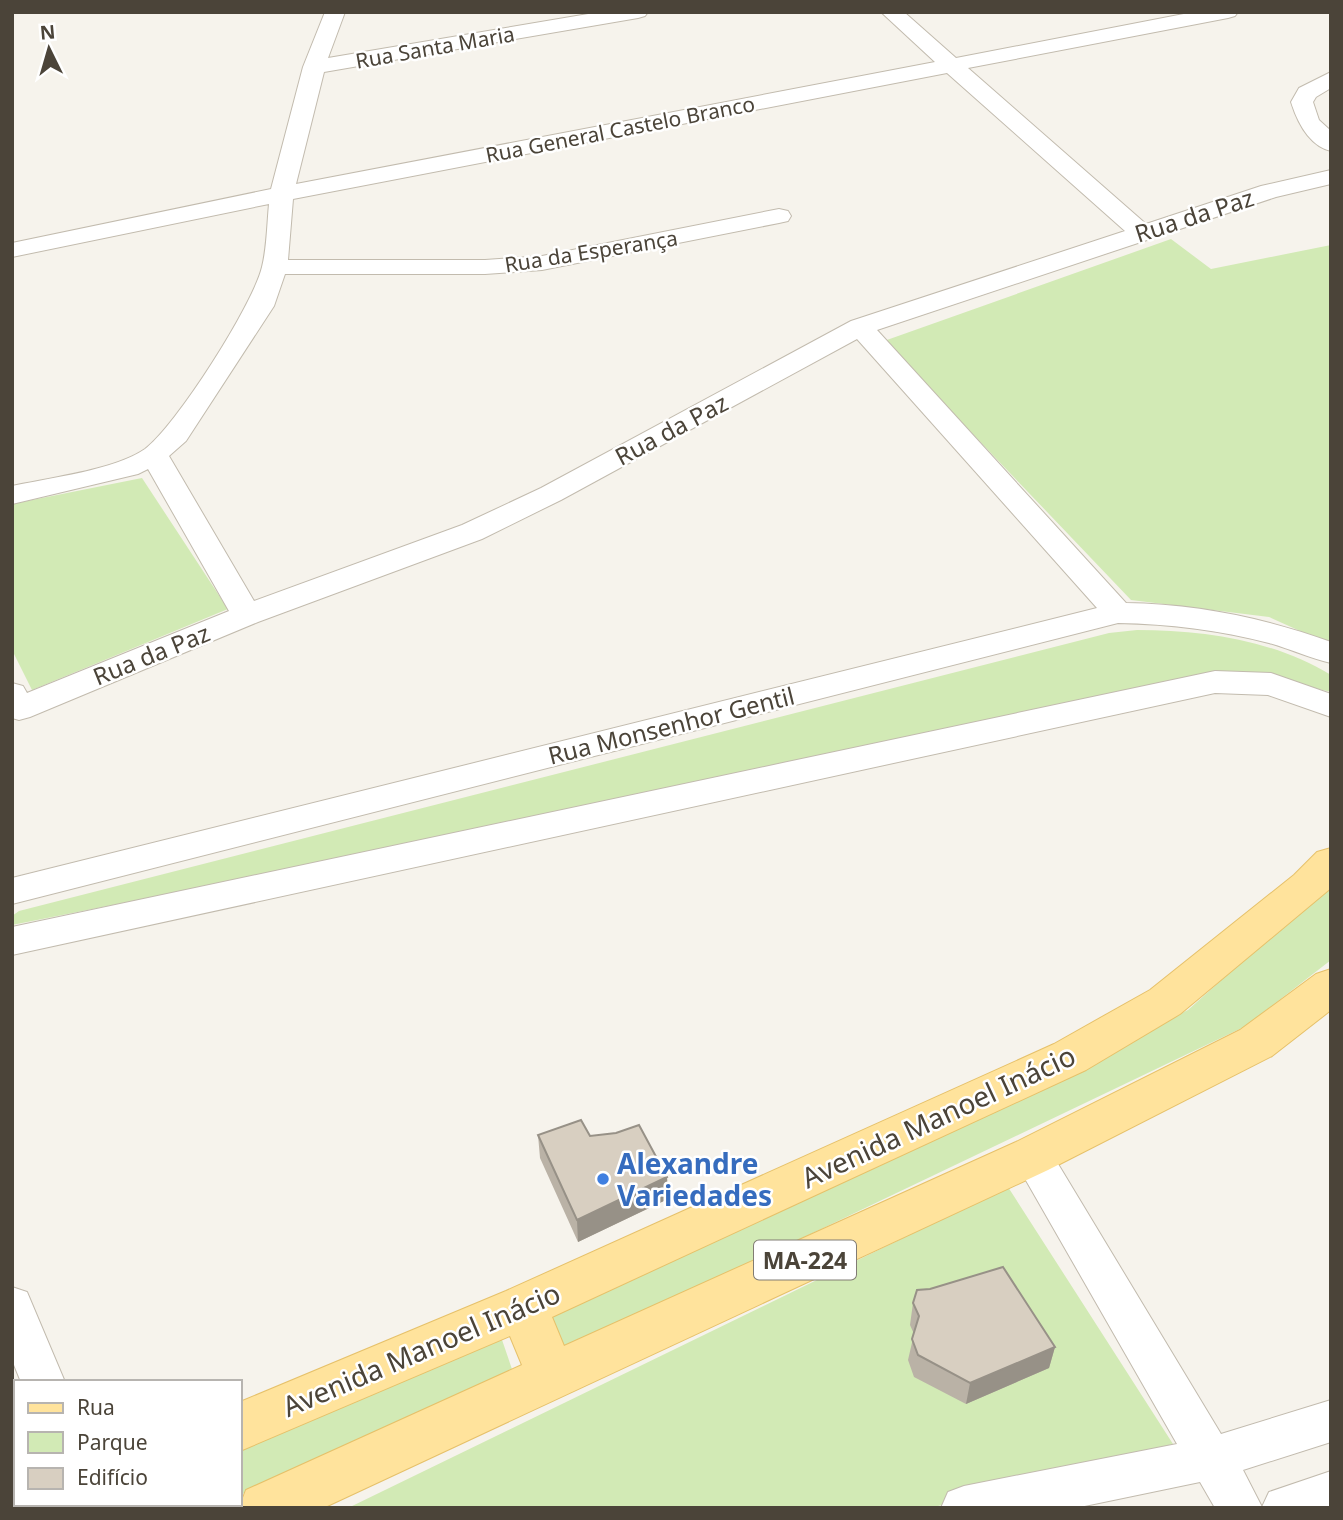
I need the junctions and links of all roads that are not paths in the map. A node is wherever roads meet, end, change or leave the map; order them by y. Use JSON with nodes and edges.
{"nodes":[{"id":1,"x":335,"y":12,"type":"edge"},
{"id":2,"x":638,"y":12,"type":"edge"},
{"id":3,"x":891,"y":12,"type":"edge"},
{"id":4,"x":1228,"y":12,"type":"edge"},
{"id":5,"x":953,"y":65,"type":"junction"},
{"id":6,"x":314,"y":67,"type":"junction"},
{"id":7,"x":1331,"y":78,"type":"edge"},
{"id":8,"x":1331,"y":144,"type":"edge"},
{"id":9,"x":1331,"y":177,"type":"edge"},
{"id":10,"x":282,"y":194,"type":"junction"},
{"id":11,"x":779,"y":216,"type":"dead end"},
{"id":12,"x":1141,"y":232,"type":"junction"},
{"id":13,"x":12,"y":250,"type":"edge"},
{"id":14,"x":275,"y":267,"type":"junction"},
{"id":15,"x":860,"y":327,"type":"junction"},
{"id":16,"x":154,"y":456,"type":"junction"},
{"id":17,"x":12,"y":495,"type":"edge"},
{"id":18,"x":1118,"y":613,"type":"junction"},
{"id":19,"x":247,"y":615,"type":"junction"},
{"id":20,"x":1331,"y":653,"type":"edge"},
{"id":21,"x":16,"y":701,"type":"edge"},
{"id":22,"x":1331,"y":706,"type":"edge"},
{"id":23,"x":1331,"y":863,"type":"edge"},
{"id":24,"x":12,"y":891,"type":"edge"},
{"id":25,"x":12,"y":941,"type":"edge"},
{"id":26,"x":1331,"y":986,"type":"edge"},
{"id":27,"x":1032,"y":1156,"type":"junction"},
{"id":28,"x":12,"y":1307,"type":"edge"},
{"id":29,"x":523,"y":1307,"type":"junction"},
{"id":30,"x":551,"y":1376,"type":"junction"},
{"id":31,"x":42,"y":1380,"type":"edge"},
{"id":32,"x":1331,"y":1421,"type":"edge"},
{"id":33,"x":242,"y":1426,"type":"edge"},
{"id":34,"x":1209,"y":1459,"type":"junction"},
{"id":35,"x":1331,"y":1493,"type":"edge"},
{"id":36,"x":265,"y":1508,"type":"edge"},
{"id":37,"x":964,"y":1508,"type":"edge"},
{"id":38,"x":1240,"y":1508,"type":"edge"},
{"id":39,"x":1285,"y":1508,"type":"edge"}],
"edges":[{"from":1,"to":6,"type":"street"},
{"from":2,"to":6,"type":"street","name":"Rua Santa Maria"},
{"from":3,"to":5,"type":"street"},
{"from":4,"to":5,"type":"street","name":"Rua General Castelo Branco"},
{"from":5,"to":10,"type":"street","name":"Rua General Castelo Branco"},
{"from":5,"to":12,"type":"street"},
{"from":6,"to":10,"type":"street"},
{"from":7,"to":8,"type":"street"},
{"from":9,"to":12,"type":"street","name":"Rua da Paz"},
{"from":10,"to":13,"type":"street","name":"Rua General Castelo Branco"},
{"from":10,"to":14,"type":"street"},
{"from":11,"to":14,"type":"street","name":"Rua da Esperança"},
{"from":12,"to":15,"type":"street","name":"Rua da Paz"},
{"from":14,"to":16,"type":"street"},
{"from":15,"to":18,"type":"street"},
{"from":15,"to":19,"type":"street","name":"Rua da Paz"},
{"from":16,"to":17,"type":"street"},
{"from":16,"to":19,"type":"street"},
{"from":18,"to":20,"type":"street","name":"Rua Monsenhor Gentil"},
{"from":18,"to":24,"type":"street","name":"Rua Monsenhor Gentil"},
{"from":19,"to":21,"type":"street","name":"Rua da Paz"},
{"from":22,"to":25,"type":"street"},
{"from":23,"to":29,"type":"main road","name":"Avenida Manoel Inácio","number":"MA-224"},
{"from":26,"to":27,"type":"main road","number":"MA-224"},
{"from":27,"to":30,"type":"main road","number":"MA-224"},
{"from":27,"to":34,"type":"street"},
{"from":28,"to":31,"type":"street"},
{"from":29,"to":30,"type":"main road"},
{"from":29,"to":33,"type":"main road","name":"Avenida Manoel Inácio","number":"MA-224"},
{"from":30,"to":36,"type":"main road","number":"MA-224"},
{"from":32,"to":34,"type":"street"},
{"from":34,"to":37,"type":"street"},
{"from":34,"to":38,"type":"street"},
{"from":35,"to":39,"type":"street"}]}
